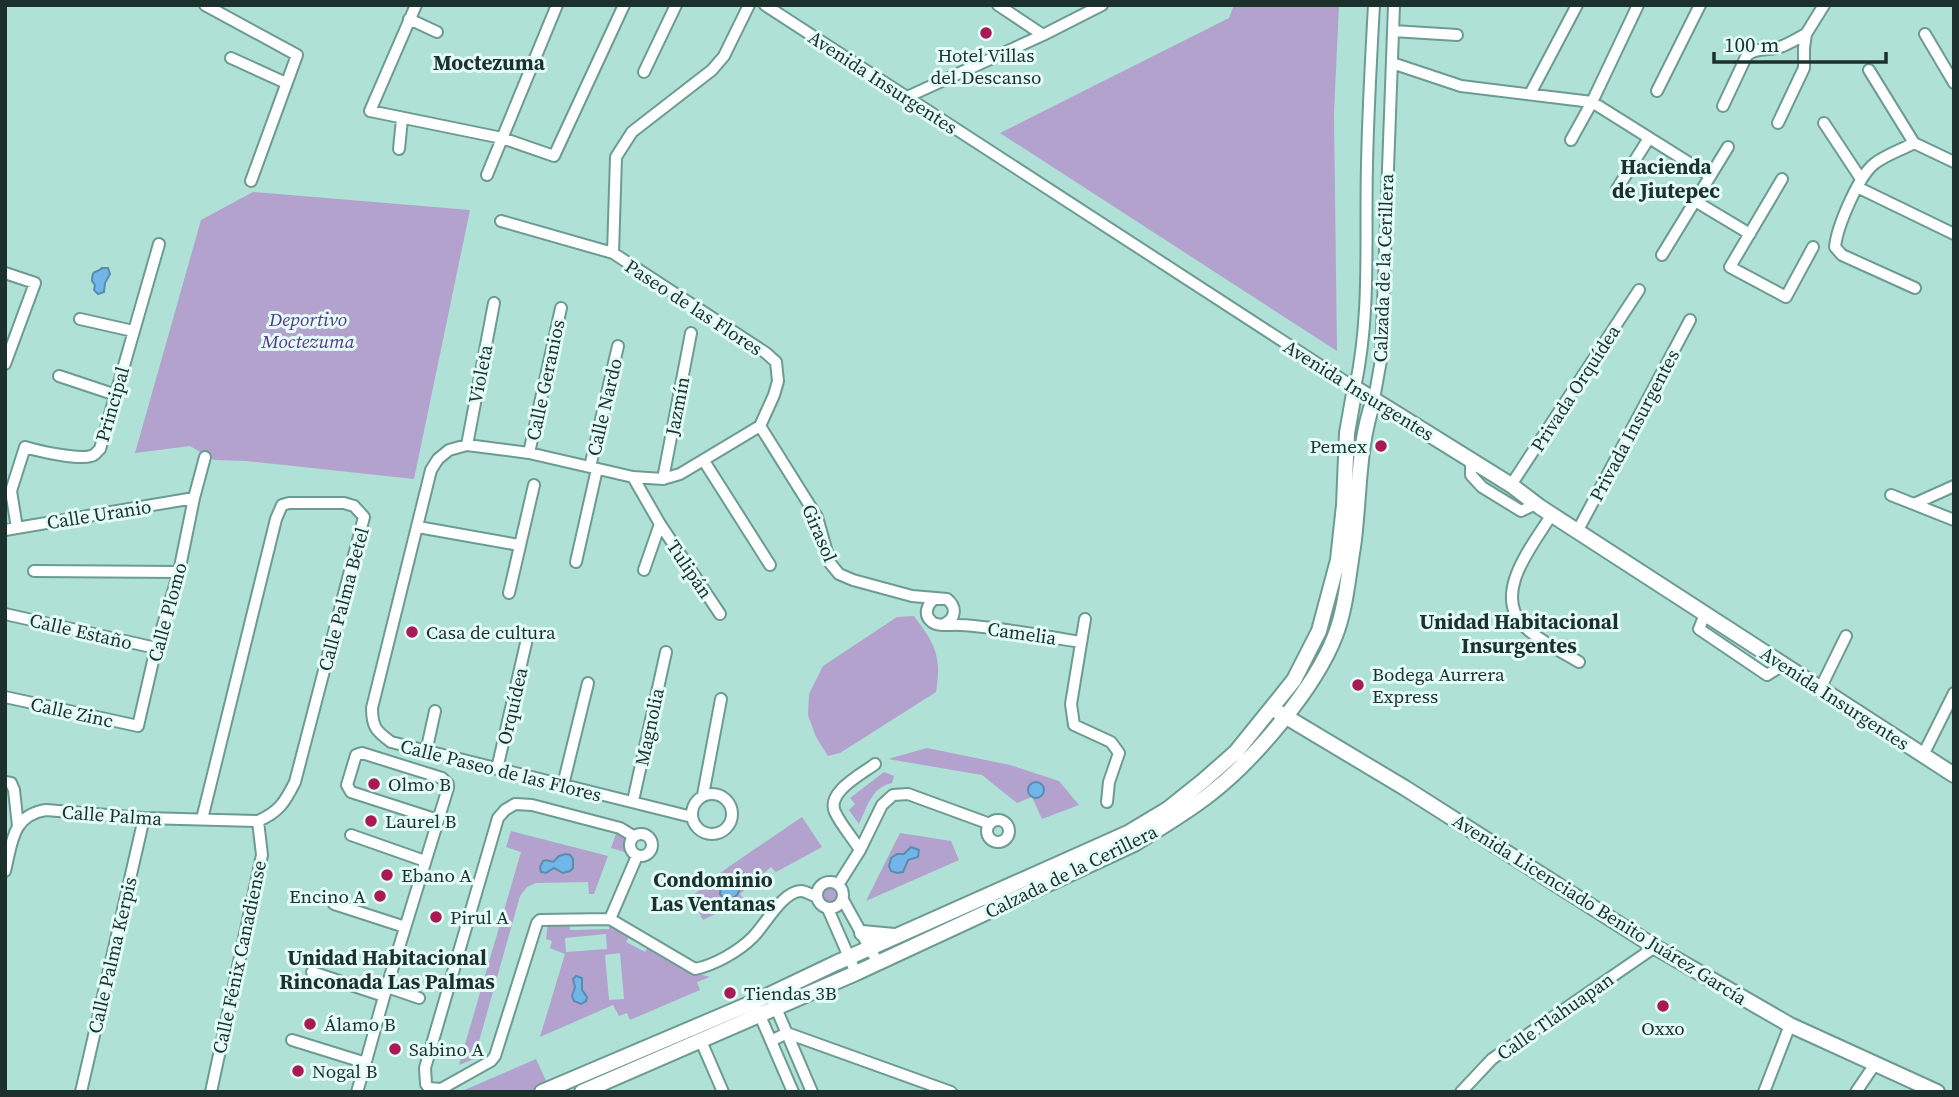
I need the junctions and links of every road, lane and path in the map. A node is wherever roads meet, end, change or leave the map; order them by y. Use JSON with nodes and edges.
{"nodes":[{"id":1,"x":205,"y":5,"type":"edge"},
{"id":2,"x":416,"y":5,"type":"edge"},
{"id":3,"x":557,"y":5,"type":"edge"},
{"id":4,"x":624,"y":5,"type":"edge"},
{"id":5,"x":676,"y":5,"type":"edge"},
{"id":6,"x":749,"y":5,"type":"edge"},
{"id":7,"x":765,"y":5,"type":"edge"},
{"id":8,"x":999,"y":5,"type":"edge"},
{"id":9,"x":1102,"y":5,"type":"edge"},
{"id":10,"x":1374,"y":5,"type":"edge"},
{"id":11,"x":1394,"y":5,"type":"edge"},
{"id":12,"x":1577,"y":5,"type":"edge"},
{"id":13,"x":1637,"y":5,"type":"edge"},
{"id":14,"x":1700,"y":5,"type":"edge"},
{"id":15,"x":1824,"y":5,"type":"edge"},
{"id":16,"x":409,"y":19,"type":"junction"},
{"id":17,"x":1393,"y":31,"type":"junction"},
{"id":18,"x":437,"y":32,"type":"dead end"},
{"id":19,"x":1806,"y":34,"type":"junction"},
{"id":20,"x":1925,"y":34,"type":"dead end"},
{"id":21,"x":1043,"y":35,"type":"junction"},
{"id":22,"x":1457,"y":35,"type":"dead end"},
{"id":23,"x":231,"y":58,"type":"dead end"},
{"id":24,"x":1392,"y":63,"type":"junction"},
{"id":25,"x":1869,"y":70,"type":"dead end"},
{"id":26,"x":644,"y":72,"type":"dead end"},
{"id":27,"x":286,"y":83,"type":"junction"},
{"id":28,"x":1954,"y":83,"type":"edge"},
{"id":29,"x":1657,"y":91,"type":"dead end"},
{"id":30,"x":1530,"y":94,"type":"junction"},
{"id":31,"x":907,"y":97,"type":"junction"},
{"id":32,"x":1592,"y":102,"type":"junction"},
{"id":33,"x":1723,"y":106,"type":"dead end"},
{"id":34,"x":402,"y":119,"type":"junction"},
{"id":35,"x":1777,"y":123,"type":"dead end"},
{"id":36,"x":1824,"y":123,"type":"dead end"},
{"id":37,"x":502,"y":138,"type":"junction"},
{"id":38,"x":1649,"y":138,"type":"junction"},
{"id":39,"x":1571,"y":140,"type":"dead end"},
{"id":40,"x":1913,"y":143,"type":"junction"},
{"id":41,"x":1728,"y":147,"type":"dead end"},
{"id":42,"x":399,"y":149,"type":"dead end"},
{"id":43,"x":1954,"y":162,"type":"edge"},
{"id":44,"x":487,"y":175,"type":"dead end"},
{"id":45,"x":1710,"y":176,"type":"junction"},
{"id":46,"x":1782,"y":179,"type":"dead end"},
{"id":47,"x":251,"y":181,"type":"dead end"},
{"id":48,"x":1859,"y":183,"type":"junction"},
{"id":49,"x":1618,"y":189,"type":"dead end"},
{"id":50,"x":1695,"y":201,"type":"junction"},
{"id":51,"x":501,"y":221,"type":"dead end"},
{"id":52,"x":1750,"y":234,"type":"junction"},
{"id":53,"x":1954,"y":234,"type":"edge"},
{"id":54,"x":159,"y":244,"type":"dead end"},
{"id":55,"x":1813,"y":247,"type":"dead end"},
{"id":56,"x":612,"y":253,"type":"junction"},
{"id":57,"x":1662,"y":255,"type":"dead end"},
{"id":58,"x":5,"y":273,"type":"edge"},
{"id":59,"x":1915,"y":288,"type":"dead end"},
{"id":60,"x":1639,"y":290,"type":"dead end"},
{"id":61,"x":494,"y":303,"type":"dead end"},
{"id":62,"x":561,"y":308,"type":"dead end"},
{"id":63,"x":80,"y":319,"type":"dead end"},
{"id":64,"x":1690,"y":320,"type":"dead end"},
{"id":65,"x":133,"y":331,"type":"junction"},
{"id":66,"x":691,"y":332,"type":"dead end"},
{"id":67,"x":618,"y":346,"type":"dead end"},
{"id":68,"x":5,"y":364,"type":"edge"},
{"id":69,"x":59,"y":376,"type":"dead end"},
{"id":70,"x":1355,"y":388,"type":"junction"},
{"id":71,"x":116,"y":395,"type":"junction"},
{"id":72,"x":1374,"y":399,"type":"junction"},
{"id":73,"x":760,"y":426,"type":"junction"},
{"id":74,"x":467,"y":445,"type":"junction"},
{"id":75,"x":529,"y":453,"type":"junction"},
{"id":76,"x":205,"y":457,"type":"dead end"},
{"id":77,"x":704,"y":461,"type":"junction"},
{"id":78,"x":1471,"y":461,"type":"junction"},
{"id":79,"x":594,"y":468,"type":"junction"},
{"id":80,"x":633,"y":477,"type":"junction"},
{"id":81,"x":663,"y":479,"type":"junction"},
{"id":82,"x":534,"y":485,"type":"dead end"},
{"id":83,"x":1511,"y":485,"type":"junction"},
{"id":84,"x":1954,"y":486,"type":"edge"},
{"id":85,"x":1937,"y":493,"type":"junction"},
{"id":86,"x":1891,"y":495,"type":"dead end"},
{"id":87,"x":194,"y":498,"type":"junction"},
{"id":88,"x":1536,"y":504,"type":"junction"},
{"id":89,"x":1914,"y":504,"type":"junction"},
{"id":90,"x":1552,"y":514,"type":"junction"},
{"id":91,"x":1941,"y":515,"type":"junction"},
{"id":92,"x":1954,"y":520,"type":"edge"},
{"id":93,"x":660,"y":524,"type":"junction"},
{"id":94,"x":418,"y":527,"type":"junction"},
{"id":95,"x":18,"y":528,"type":"junction"},
{"id":96,"x":5,"y":530,"type":"edge"},
{"id":97,"x":1578,"y":530,"type":"junction"},
{"id":98,"x":519,"y":545,"type":"junction"},
{"id":99,"x":576,"y":562,"type":"dead end"},
{"id":100,"x":769,"y":565,"type":"dead end"},
{"id":101,"x":644,"y":570,"type":"dead end"},
{"id":102,"x":34,"y":571,"type":"dead end"},
{"id":103,"x":179,"y":572,"type":"junction"},
{"id":104,"x":509,"y":593,"type":"dead end"},
{"id":105,"x":912,"y":596,"type":"junction"},
{"id":106,"x":934,"y":599,"type":"junction"},
{"id":107,"x":927,"y":609,"type":"junction"},
{"id":108,"x":5,"y":614,"type":"edge"},
{"id":109,"x":720,"y":614,"type":"dead end"},
{"id":110,"x":954,"y":615,"type":"junction"},
{"id":111,"x":1085,"y":619,"type":"dead end"},
{"id":112,"x":944,"y":624,"type":"junction"},
{"id":113,"x":963,"y":625,"type":"junction"},
{"id":114,"x":1846,"y":636,"type":"dead end"},
{"id":115,"x":1081,"y":642,"type":"junction"},
{"id":116,"x":527,"y":643,"type":"dead end"},
{"id":117,"x":156,"y":648,"type":"junction"},
{"id":118,"x":666,"y":652,"type":"dead end"},
{"id":119,"x":1579,"y":662,"type":"dead end"},
{"id":120,"x":588,"y":683,"type":"dead end"},
{"id":121,"x":1821,"y":687,"type":"junction"},
{"id":122,"x":1954,"y":693,"type":"edge"},
{"id":123,"x":5,"y":697,"type":"edge"},
{"id":124,"x":721,"y":699,"type":"dead end"},
{"id":125,"x":435,"y":711,"type":"dead end"},
{"id":126,"x":1279,"y":712,"type":"junction"},
{"id":127,"x":138,"y":726,"type":"joint"},
{"id":128,"x":426,"y":752,"type":"junction"},
{"id":129,"x":1923,"y":755,"type":"junction"},
{"id":130,"x":1242,"y":756,"type":"junction"},
{"id":131,"x":875,"y":764,"type":"dead end"},
{"id":132,"x":497,"y":769,"type":"junction"},
{"id":133,"x":1954,"y":775,"type":"edge"},
{"id":134,"x":5,"y":782,"type":"edge"},
{"id":135,"x":563,"y":785,"type":"junction"},
{"id":136,"x":703,"y":795,"type":"junction"},
{"id":137,"x":633,"y":802,"type":"junction"},
{"id":138,"x":1107,"y":802,"type":"dead end"},
{"id":139,"x":692,"y":817,"type":"junction"},
{"id":140,"x":144,"y":818,"type":"junction"},
{"id":141,"x":202,"y":819,"type":"junction"},
{"id":142,"x":438,"y":820,"type":"junction"},
{"id":143,"x":258,"y":821,"type":"junction"},
{"id":144,"x":990,"y":824,"type":"dead end"},
{"id":145,"x":18,"y":826,"type":"junction"},
{"id":146,"x":351,"y":835,"type":"dead end"},
{"id":147,"x":634,"y":836,"type":"junction"},
{"id":148,"x":860,"y":850,"type":"junction"},
{"id":149,"x":637,"y":856,"type":"junction"},
{"id":150,"x":425,"y":861,"type":"junction"},
{"id":151,"x":5,"y":871,"type":"edge"},
{"id":152,"x":838,"y":885,"type":"junction"},
{"id":153,"x":817,"y":897,"type":"junction"},
{"id":154,"x":843,"y":900,"type":"junction"},
{"id":155,"x":334,"y":904,"type":"dead end"},
{"id":156,"x":828,"y":909,"type":"junction"},
{"id":157,"x":610,"y":919,"type":"junction"},
{"id":158,"x":405,"y":927,"type":"junction"},
{"id":159,"x":862,"y":933,"type":"junction"},
{"id":160,"x":896,"y":936,"type":"junction"},
{"id":161,"x":1655,"y":947,"type":"junction"},
{"id":162,"x":870,"y":948,"type":"junction"},
{"id":163,"x":850,"y":957,"type":"junction"},
{"id":164,"x":878,"y":962,"type":"junction"},
{"id":165,"x":312,"y":972,"type":"dead end"},
{"id":166,"x":856,"y":973,"type":"junction"},
{"id":167,"x":386,"y":991,"type":"junction"},
{"id":168,"x":419,"y":998,"type":"dead end"},
{"id":169,"x":773,"y":1001,"type":"junction"},
{"id":170,"x":757,"y":1009,"type":"junction"},
{"id":171,"x":1790,"y":1025,"type":"junction"},
{"id":172,"x":786,"y":1033,"type":"junction"},
{"id":173,"x":292,"y":1041,"type":"dead end"},
{"id":174,"x":701,"y":1041,"type":"junction"},
{"id":175,"x":771,"y":1041,"type":"junction"},
{"id":176,"x":366,"y":1063,"type":"junction"},
{"id":177,"x":1875,"y":1064,"type":"junction"},
{"id":178,"x":81,"y":1092,"type":"edge"},
{"id":179,"x":211,"y":1092,"type":"edge"},
{"id":180,"x":356,"y":1092,"type":"edge"},
{"id":181,"x":542,"y":1092,"type":"edge"},
{"id":182,"x":582,"y":1092,"type":"edge"},
{"id":183,"x":723,"y":1092,"type":"edge"},
{"id":184,"x":793,"y":1092,"type":"edge"},
{"id":185,"x":812,"y":1092,"type":"edge"},
{"id":186,"x":951,"y":1092,"type":"edge"},
{"id":187,"x":1461,"y":1092,"type":"edge"},
{"id":188,"x":1764,"y":1092,"type":"edge"},
{"id":189,"x":1856,"y":1092,"type":"edge"},
{"id":190,"x":1937,"y":1092,"type":"edge"}],
"edges":[{"from":1,"to":27,"type":"street"},
{"from":2,"to":16,"type":"street"},
{"from":3,"to":37,"type":"street"},
{"from":4,"to":37,"type":"street"},
{"from":5,"to":26,"type":"street"},
{"from":6,"to":56,"type":"street"},
{"from":7,"to":31,"type":"street","name":"Avenida Insurgentes"},
{"from":8,"to":21,"type":"street"},
{"from":9,"to":21,"type":"street"},
{"from":10,"to":70,"type":"street","name":"Calzada de la Cerillera"},
{"from":11,"to":17,"type":"street","name":"Calzada de la Cerillera"},
{"from":12,"to":30,"type":"street"},
{"from":13,"to":32,"type":"street"},
{"from":14,"to":29,"type":"street"},
{"from":15,"to":19,"type":"street"},
{"from":16,"to":18,"type":"street"},
{"from":16,"to":34,"type":"street"},
{"from":17,"to":22,"type":"street"},
{"from":17,"to":24,"type":"street","name":"Calzada de la Cerillera"},
{"from":19,"to":33,"type":"street"},
{"from":19,"to":35,"type":"street"},
{"from":20,"to":28,"type":"street"},
{"from":21,"to":31,"type":"street"},
{"from":23,"to":27,"type":"street"},
{"from":24,"to":30,"type":"street"},
{"from":24,"to":72,"type":"street","name":"Calzada de la Cerillera"},
{"from":25,"to":40,"type":"street"},
{"from":27,"to":47,"type":"street"},
{"from":30,"to":32,"type":"street"},
{"from":31,"to":70,"type":"street","name":"Avenida Insurgentes"},
{"from":32,"to":38,"type":"street"},
{"from":32,"to":39,"type":"street"},
{"from":34,"to":37,"type":"street"},
{"from":34,"to":42,"type":"street"},
{"from":36,"to":48,"type":"street"},
{"from":37,"to":44,"type":"street"},
{"from":38,"to":45,"type":"street"},
{"from":38,"to":49,"type":"street"},
{"from":40,"to":43,"type":"street"},
{"from":40,"to":48,"type":"street"},
{"from":41,"to":45,"type":"street"},
{"from":45,"to":50,"type":"street"},
{"from":46,"to":52,"type":"street"},
{"from":48,"to":53,"type":"street"},
{"from":48,"to":59,"type":"street"},
{"from":50,"to":52,"type":"street"},
{"from":50,"to":57,"type":"street"},
{"from":51,"to":56,"type":"street"},
{"from":52,"to":55,"type":"street"},
{"from":54,"to":65,"type":"street","name":"Principal"},
{"from":56,"to":73,"type":"street","name":"Paseo de las Flores"},
{"from":58,"to":68,"type":"street"},
{"from":60,"to":83,"type":"street","name":"Privada Orquídea"},
{"from":61,"to":74,"type":"street","name":"Violeta"},
{"from":62,"to":75,"type":"street","name":"Calle Geranios"},
{"from":63,"to":65,"type":"street"},
{"from":64,"to":97,"type":"street","name":"Privada Insurgentes"},
{"from":65,"to":71,"type":"street","name":"Principal"},
{"from":66,"to":81,"type":"street","name":"Jazmín"},
{"from":67,"to":79,"type":"street","name":"Calle Nardo"},
{"from":69,"to":71,"type":"street"},
{"from":70,"to":72,"type":"main road","name":"Avenida Insurgentes"},
{"from":70,"to":126,"type":"main road","name":"Calzada de la Cerillera"},
{"from":71,"to":95,"type":"street","name":"Principal"},
{"from":72,"to":78,"type":"main road","name":"Avenida Insurgentes"},
{"from":72,"to":126,"type":"main road","name":"Calzada de la Cerillera"},
{"from":73,"to":77,"type":"street"},
{"from":73,"to":105,"type":"street","name":"Girasol"},
{"from":74,"to":75,"type":"street"},
{"from":74,"to":94,"type":"street","name":"Calle Paseo de las Flores"},
{"from":75,"to":79,"type":"street"},
{"from":76,"to":87,"type":"street","name":"Calle Plomo"},
{"from":77,"to":81,"type":"street"},
{"from":77,"to":100,"type":"street"},
{"from":78,"to":83,"type":"main road","name":"Avenida Insurgentes"},
{"from":78,"to":88,"type":"street"},
{"from":79,"to":80,"type":"street"},
{"from":79,"to":99,"type":"street","name":"Calle Nardo"},
{"from":80,"to":81,"type":"street"},
{"from":80,"to":93,"type":"street","name":"Tulipán"},
{"from":82,"to":98,"type":"street"},
{"from":83,"to":88,"type":"main road","name":"Avenida Insurgentes"},
{"from":84,"to":85,"type":"street"},
{"from":85,"to":89,"type":"street"},
{"from":85,"to":91,"type":"street"},
{"from":86,"to":89,"type":"street"},
{"from":87,"to":95,"type":"street","name":"Calle Uranio"},
{"from":87,"to":103,"type":"street","name":"Calle Plomo"},
{"from":88,"to":90,"type":"main road","name":"Avenida Insurgentes"},
{"from":89,"to":91,"type":"street"},
{"from":90,"to":97,"type":"main road","name":"Avenida Insurgentes"},
{"from":90,"to":119,"type":"street"},
{"from":91,"to":92,"type":"street"},
{"from":93,"to":101,"type":"street","name":"Tulipán"},
{"from":93,"to":109,"type":"street","name":"Tulipán"},
{"from":94,"to":98,"type":"street"},
{"from":94,"to":128,"type":"street","name":"Calle Paseo de las Flores"},
{"from":95,"to":96,"type":"street","name":"Calle Uranio"},
{"from":97,"to":121,"type":"main road","name":"Avenida Insurgentes"},
{"from":98,"to":104,"type":"street"},
{"from":102,"to":103,"type":"street"},
{"from":103,"to":117,"type":"street","name":"Calle Plomo"},
{"from":105,"to":106,"type":"street"},
{"from":105,"to":107,"type":"street"},
{"from":106,"to":107,"type":"street"},
{"from":106,"to":110,"type":"street"},
{"from":107,"to":112,"type":"street"},
{"from":108,"to":117,"type":"street","name":"Calle Estaño"},
{"from":110,"to":112,"type":"street"},
{"from":110,"to":113,"type":"street"},
{"from":111,"to":115,"type":"street","name":"Camelia"},
{"from":112,"to":113,"type":"street","name":"Camelia"},
{"from":113,"to":115,"type":"street","name":"Camelia"},
{"from":114,"to":121,"type":"street"},
{"from":115,"to":138,"type":"street","name":"Camelia"},
{"from":116,"to":132,"type":"street","name":"Orquídea"},
{"from":117,"to":127,"type":"street","name":"Calle Plomo"},
{"from":118,"to":137,"type":"street","name":"Magnolia"},
{"from":120,"to":135,"type":"street"},
{"from":121,"to":129,"type":"main road","name":"Avenida Insurgentes"},
{"from":122,"to":129,"type":"street"},
{"from":123,"to":127,"type":"street","name":"Calle Zinc"},
{"from":124,"to":136,"type":"street"},
{"from":125,"to":128,"type":"street"},
{"from":126,"to":130,"type":"main road","name":"Calzada de la Cerillera"},
{"from":126,"to":161,"type":"main road","name":"Avenida Licenciado Benito Juárez García"},
{"from":128,"to":132,"type":"street","name":"Calle Paseo de las Flores"},
{"from":129,"to":133,"type":"main road","name":"Avenida Insurgentes"},
{"from":130,"to":160,"type":"main road","name":"Calzada de la Cerillera"},
{"from":130,"to":164,"type":"main road","name":"Calzada de la Cerillera"},
{"from":131,"to":148,"type":"street"},
{"from":132,"to":135,"type":"street","name":"Calle Paseo de las Flores"},
{"from":134,"to":145,"type":"street"},
{"from":135,"to":137,"type":"street","name":"Calle Paseo de las Flores"},
{"from":136,"to":139,"type":"street"},
{"from":136,"to":139,"type":"street"},
{"from":137,"to":139,"type":"street","name":"Calle Paseo de las Flores"},
{"from":140,"to":141,"type":"street","name":"Calle Palma"},
{"from":140,"to":145,"type":"street","name":"Calle Palma"},
{"from":140,"to":178,"type":"street","name":"Calle Palma Kerpis"},
{"from":141,"to":143,"type":"street","name":"Calle Palma"},
{"from":141,"to":143,"type":"street","name":"Calle Palma Betel"},
{"from":142,"to":142,"type":"street"},
{"from":142,"to":150,"type":"street"},
{"from":143,"to":179,"type":"street","name":"Calle Fénix Canadiense"},
{"from":144,"to":148,"type":"street"},
{"from":145,"to":151,"type":"street"},
{"from":146,"to":150,"type":"street"},
{"from":147,"to":149,"type":"street"},
{"from":147,"to":149,"type":"street"},
{"from":147,"to":157,"type":"street"},
{"from":148,"to":152,"type":"street"},
{"from":149,"to":157,"type":"street"},
{"from":150,"to":158,"type":"street"},
{"from":152,"to":153,"type":"street"},
{"from":152,"to":154,"type":"street"},
{"from":153,"to":156,"type":"street"},
{"from":153,"to":157,"type":"street"},
{"from":154,"to":156,"type":"street"},
{"from":154,"to":159,"type":"street"},
{"from":155,"to":158,"type":"street"},
{"from":156,"to":163,"type":"street"},
{"from":158,"to":167,"type":"street"},
{"from":159,"to":160,"type":"main road"},
{"from":159,"to":162,"type":"street"},
{"from":160,"to":162,"type":"main road","name":"Calzada de la Cerillera"},
{"from":161,"to":171,"type":"main road","name":"Avenida Licenciado Benito Juárez García"},
{"from":161,"to":187,"type":"street","name":"Calle Tlahuapan"},
{"from":162,"to":163,"type":"main road","name":"Calzada de la Cerillera"},
{"from":162,"to":164,"type":"street"},
{"from":163,"to":166,"type":"street"},
{"from":163,"to":169,"type":"main road","name":"Calzada de la Cerillera"},
{"from":164,"to":166,"type":"main road","name":"Calzada de la Cerillera"},
{"from":165,"to":167,"type":"street"},
{"from":166,"to":169,"type":"main road","name":"Calzada de la Cerillera"},
{"from":167,"to":168,"type":"street"},
{"from":167,"to":176,"type":"street"},
{"from":169,"to":170,"type":"main road"},
{"from":169,"to":172,"type":"street"},
{"from":170,"to":174,"type":"main road"},
{"from":170,"to":175,"type":"street"},
{"from":170,"to":181,"type":"main road"},
{"from":171,"to":177,"type":"main road","name":"Avenida Licenciado Benito Juárez García"},
{"from":171,"to":188,"type":"street"},
{"from":172,"to":175,"type":"street"},
{"from":172,"to":185,"type":"street"},
{"from":172,"to":186,"type":"street"},
{"from":173,"to":176,"type":"street"},
{"from":174,"to":182,"type":"main road"},
{"from":174,"to":183,"type":"street"},
{"from":175,"to":184,"type":"street"},
{"from":176,"to":180,"type":"street"},
{"from":177,"to":189,"type":"street"},
{"from":177,"to":190,"type":"main road","name":"Avenida Licenciado Benito Juárez García"}]}
